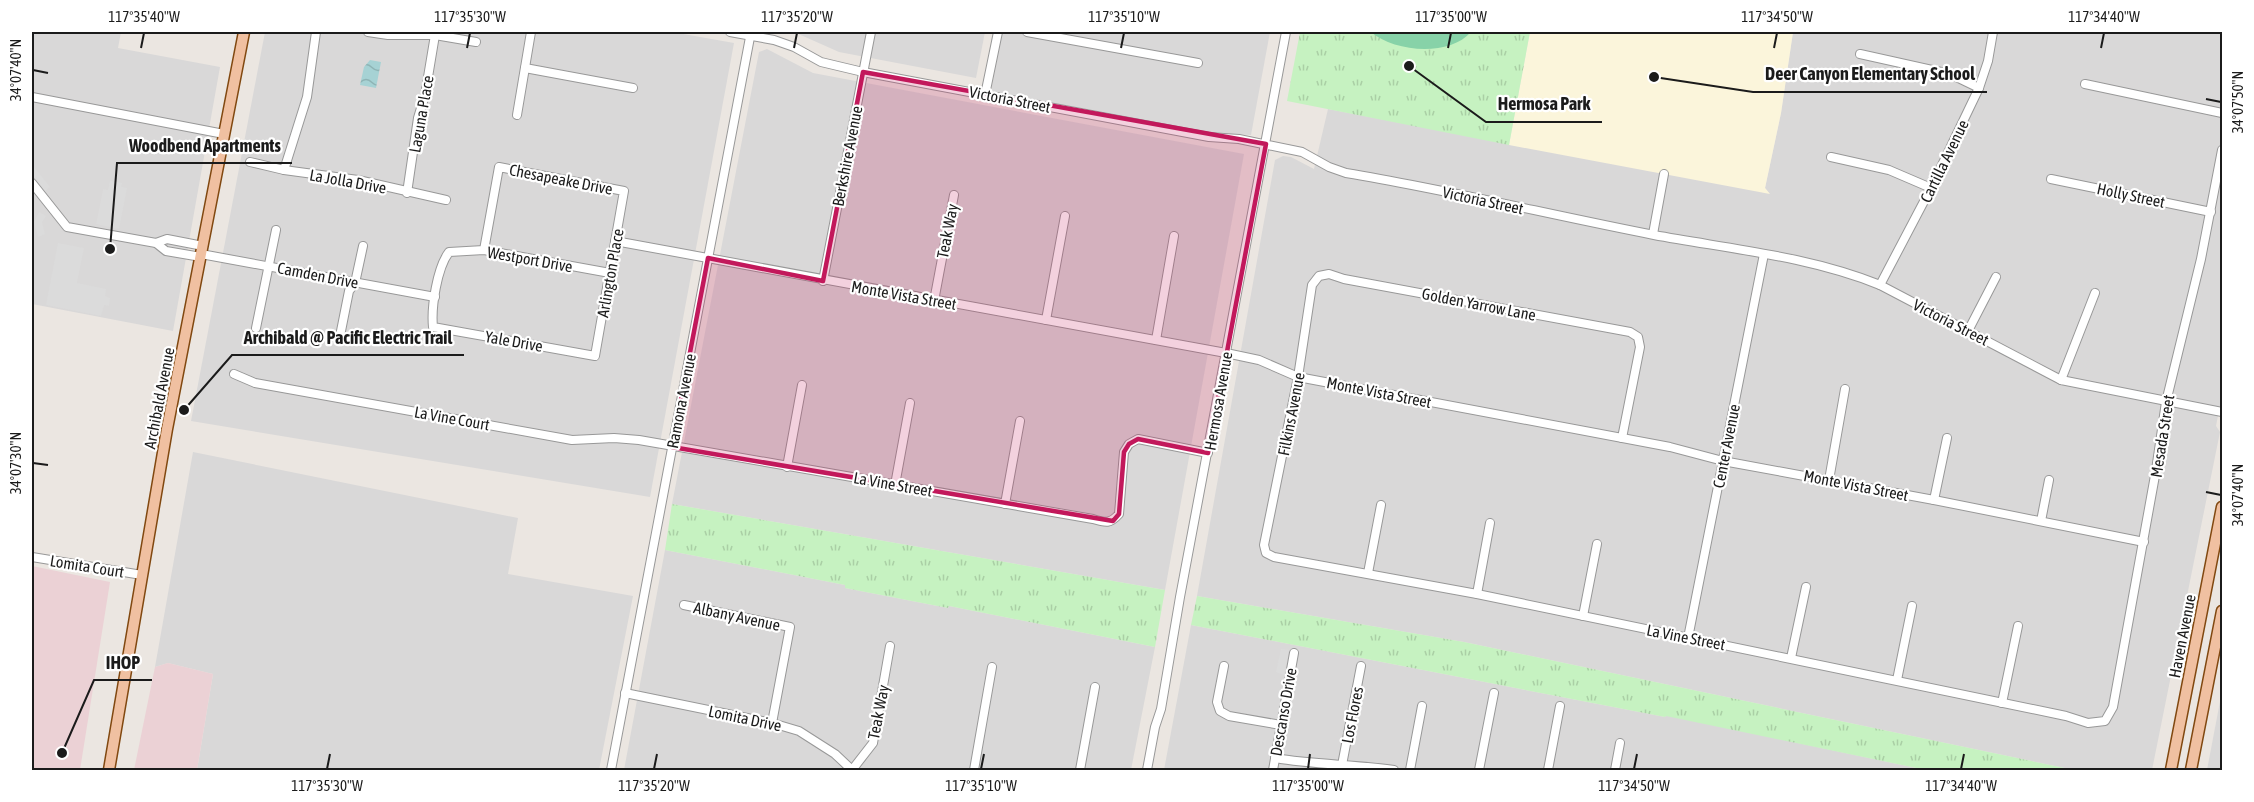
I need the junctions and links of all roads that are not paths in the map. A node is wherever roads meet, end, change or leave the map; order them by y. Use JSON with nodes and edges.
{"nodes":[{"id":1,"x":244,"y":32,"type":"edge"},
{"id":2,"x":316,"y":32,"type":"edge"},
{"id":3,"x":373,"y":32,"type":"edge"},
{"id":4,"x":531,"y":32,"type":"edge"},
{"id":5,"x":730,"y":32,"type":"edge"},
{"id":6,"x":871,"y":32,"type":"edge"},
{"id":7,"x":998,"y":32,"type":"edge"},
{"id":8,"x":1027,"y":32,"type":"edge"},
{"id":9,"x":1286,"y":32,"type":"edge"},
{"id":10,"x":1993,"y":32,"type":"edge"},
{"id":11,"x":751,"y":33,"type":"edge"},
{"id":12,"x":435,"y":35,"type":"junction"},
{"id":13,"x":476,"y":42,"type":"dead end"},
{"id":14,"x":1860,"y":54,"type":"dead end"},
{"id":15,"x":1198,"y":63,"type":"dead end"},
{"id":16,"x":525,"y":68,"type":"junction"},
{"id":17,"x":863,"y":72,"type":"junction"},
{"id":18,"x":2085,"y":84,"type":"dead end"},
{"id":19,"x":633,"y":88,"type":"dead end"},
{"id":20,"x":1979,"y":88,"type":"junction"},
{"id":21,"x":985,"y":95,"type":"junction"},
{"id":22,"x":32,"y":97,"type":"edge"},
{"id":23,"x":2223,"y":113,"type":"edge"},
{"id":24,"x":517,"y":115,"type":"dead end"},
{"id":25,"x":224,"y":134,"type":"junction"},
{"id":26,"x":1266,"y":144,"type":"junction"},
{"id":27,"x":2223,"y":150,"type":"edge"},
{"id":28,"x":1831,"y":157,"type":"dead end"},
{"id":29,"x":250,"y":162,"type":"dead end"},
{"id":30,"x":284,"y":170,"type":"junction"},
{"id":31,"x":1664,"y":174,"type":"dead end"},
{"id":32,"x":2051,"y":179,"type":"dead end"},
{"id":33,"x":32,"y":183,"type":"edge"},
{"id":34,"x":1931,"y":188,"type":"junction"},
{"id":35,"x":624,"y":191,"type":"joint"},
{"id":36,"x":407,"y":193,"type":"junction"},
{"id":37,"x":954,"y":195,"type":"dead end"},
{"id":38,"x":446,"y":200,"type":"dead end"},
{"id":39,"x":2211,"y":212,"type":"junction"},
{"id":40,"x":1065,"y":216,"type":"dead end"},
{"id":41,"x":276,"y":230,"type":"dead end"},
{"id":42,"x":1653,"y":234,"type":"junction"},
{"id":43,"x":1174,"y":236,"type":"dead end"},
{"id":44,"x":615,"y":241,"type":"junction"},
{"id":45,"x":363,"y":246,"type":"dead end"},
{"id":46,"x":484,"y":250,"type":"junction"},
{"id":47,"x":201,"y":252,"type":"junction"},
{"id":48,"x":1764,"y":254,"type":"junction"},
{"id":49,"x":708,"y":258,"type":"junction"},
{"id":50,"x":269,"y":265,"type":"junction"},
{"id":51,"x":610,"y":273,"type":"junction"},
{"id":52,"x":1319,"y":276,"type":"joint"},
{"id":53,"x":1996,"y":277,"type":"dead end"},
{"id":54,"x":823,"y":281,"type":"junction"},
{"id":55,"x":355,"y":283,"type":"junction"},
{"id":56,"x":1880,"y":285,"type":"junction"},
{"id":57,"x":2095,"y":293,"type":"dead end"},
{"id":58,"x":435,"y":297,"type":"junction"},
{"id":59,"x":934,"y":301,"type":"junction"},
{"id":60,"x":1046,"y":320,"type":"junction"},
{"id":61,"x":256,"y":328,"type":"dead end"},
{"id":62,"x":1968,"y":331,"type":"junction"},
{"id":63,"x":340,"y":336,"type":"dead end"},
{"id":64,"x":1156,"y":340,"type":"junction"},
{"id":65,"x":1226,"y":353,"type":"junction"},
{"id":66,"x":595,"y":356,"type":"joint"},
{"id":67,"x":234,"y":374,"type":"dead end"},
{"id":68,"x":1298,"y":377,"type":"junction"},
{"id":69,"x":2061,"y":380,"type":"junction"},
{"id":70,"x":802,"y":385,"type":"dead end"},
{"id":71,"x":1845,"y":389,"type":"dead end"},
{"id":72,"x":2166,"y":402,"type":"junction"},
{"id":73,"x":910,"y":403,"type":"dead end"},
{"id":74,"x":2223,"y":412,"type":"edge"},
{"id":75,"x":1020,"y":421,"type":"dead end"},
{"id":76,"x":1622,"y":438,"type":"junction"},
{"id":77,"x":1947,"y":438,"type":"dead end"},
{"id":78,"x":672,"y":447,"type":"junction"},
{"id":79,"x":1208,"y":453,"type":"junction"},
{"id":80,"x":1723,"y":461,"type":"junction"},
{"id":81,"x":787,"y":466,"type":"junction"},
{"id":82,"x":1829,"y":480,"type":"junction"},
{"id":83,"x":2049,"y":480,"type":"dead end"},
{"id":84,"x":895,"y":484,"type":"junction"},
{"id":85,"x":1934,"y":500,"type":"junction"},
{"id":86,"x":1005,"y":504,"type":"junction"},
{"id":87,"x":1382,"y":505,"type":"dead end"},
{"id":88,"x":2223,"y":507,"type":"edge"},
{"id":89,"x":2041,"y":521,"type":"junction"},
{"id":90,"x":1490,"y":523,"type":"dead end"},
{"id":91,"x":2144,"y":542,"type":"junction"},
{"id":92,"x":1597,"y":544,"type":"dead end"},
{"id":93,"x":1266,"y":552,"type":"joint"},
{"id":94,"x":32,"y":557,"type":"edge"},
{"id":95,"x":1368,"y":573,"type":"junction"},
{"id":96,"x":142,"y":575,"type":"junction"},
{"id":97,"x":1806,"y":587,"type":"dead end"},
{"id":98,"x":1477,"y":594,"type":"junction"},
{"id":99,"x":684,"y":605,"type":"dead end"},
{"id":100,"x":1912,"y":606,"type":"dead end"},
{"id":101,"x":2223,"y":611,"type":"edge"},
{"id":102,"x":1583,"y":616,"type":"junction"},
{"id":103,"x":2018,"y":626,"type":"dead end"},
{"id":104,"x":1688,"y":638,"type":"junction"},
{"id":105,"x":890,"y":646,"type":"dead end"},
{"id":106,"x":1294,"y":653,"type":"dead end"},
{"id":107,"x":1791,"y":658,"type":"junction"},
{"id":108,"x":1224,"y":666,"type":"dead end"},
{"id":109,"x":1361,"y":666,"type":"dead end"},
{"id":110,"x":992,"y":667,"type":"dead end"},
{"id":111,"x":1897,"y":680,"type":"junction"},
{"id":112,"x":1095,"y":687,"type":"dead end"},
{"id":113,"x":626,"y":693,"type":"junction"},
{"id":114,"x":1494,"y":693,"type":"dead end"},
{"id":115,"x":2002,"y":703,"type":"junction"},
{"id":116,"x":1422,"y":706,"type":"dead end"},
{"id":117,"x":1560,"y":706,"type":"dead end"},
{"id":118,"x":2105,"y":722,"type":"joint"},
{"id":119,"x":772,"y":723,"type":"junction"},
{"id":120,"x":1281,"y":725,"type":"junction"},
{"id":121,"x":1620,"y":743,"type":"dead end"},
{"id":122,"x":1275,"y":758,"type":"junction"},
{"id":123,"x":1342,"y":765,"type":"junction"},
{"id":124,"x":1389,"y":770,"type":"edge"},
{"id":125,"x":109,"y":771,"type":"edge"},
{"id":126,"x":611,"y":771,"type":"edge"},
{"id":127,"x":852,"y":771,"type":"edge"},
{"id":128,"x":974,"y":771,"type":"edge"},
{"id":129,"x":1080,"y":771,"type":"edge"},
{"id":130,"x":1147,"y":771,"type":"edge"},
{"id":131,"x":1272,"y":771,"type":"edge"},
{"id":132,"x":1410,"y":771,"type":"edge"},
{"id":133,"x":1479,"y":771,"type":"edge"},
{"id":134,"x":1548,"y":771,"type":"edge"},
{"id":135,"x":1615,"y":771,"type":"edge"},
{"id":136,"x":2171,"y":771,"type":"edge"},
{"id":137,"x":2191,"y":771,"type":"edge"}],
"edges":[{"from":1,"to":25,"type":"main road","name":"Archibald Avenue"},
{"from":2,"to":30,"type":"street"},
{"from":3,"to":12,"type":"street"},
{"from":4,"to":16,"type":"street"},
{"from":5,"to":11,"type":"street","name":"Victoria Street"},
{"from":6,"to":17,"type":"street","name":"Berkshire Avenue"},
{"from":7,"to":21,"type":"street"},
{"from":8,"to":15,"type":"street"},
{"from":9,"to":26,"type":"street","name":"Hermosa Avenue"},
{"from":10,"to":20,"type":"street","name":"Cartilla Avenue"},
{"from":11,"to":17,"type":"street","name":"Victoria Street"},
{"from":11,"to":49,"type":"street","name":"Ramona Avenue"},
{"from":12,"to":13,"type":"street"},
{"from":12,"to":36,"type":"street","name":"Laguna Place"},
{"from":14,"to":20,"type":"street"},
{"from":16,"to":19,"type":"street"},
{"from":16,"to":24,"type":"street"},
{"from":17,"to":21,"type":"street","name":"Victoria Street"},
{"from":17,"to":54,"type":"street","name":"Berkshire Avenue"},
{"from":18,"to":23,"type":"street"},
{"from":20,"to":34,"type":"street","name":"Cartilla Avenue"},
{"from":21,"to":26,"type":"street","name":"Victoria Street"},
{"from":22,"to":25,"type":"street"},
{"from":25,"to":47,"type":"main road","name":"Archibald Avenue"},
{"from":26,"to":42,"type":"street","name":"Victoria Street"},
{"from":26,"to":65,"type":"street","name":"Hermosa Avenue"},
{"from":27,"to":39,"type":"street","name":"Mesada Street"},
{"from":28,"to":34,"type":"street"},
{"from":29,"to":30,"type":"street","name":"La Jolla Drive"},
{"from":30,"to":36,"type":"street","name":"La Jolla Drive"},
{"from":31,"to":42,"type":"street"},
{"from":32,"to":39,"type":"street","name":"Holly Street"},
{"from":33,"to":47,"type":"street","name":"Camden Drive"},
{"from":34,"to":56,"type":"street","name":"Cartilla Avenue"},
{"from":35,"to":44,"type":"street","name":"Arlington Place"},
{"from":35,"to":46,"type":"street","name":"Chesapeake Drive"},
{"from":36,"to":38,"type":"street","name":"La Jolla Drive"},
{"from":37,"to":59,"type":"street","name":"Teak Way"},
{"from":39,"to":72,"type":"street","name":"Mesada Street"},
{"from":40,"to":60,"type":"street"},
{"from":41,"to":50,"type":"street"},
{"from":42,"to":48,"type":"street","name":"Victoria Street"},
{"from":43,"to":64,"type":"street"},
{"from":44,"to":49,"type":"street","name":"Monte Vista Street"},
{"from":44,"to":51,"type":"street","name":"Arlington Place"},
{"from":45,"to":55,"type":"street"},
{"from":46,"to":51,"type":"street","name":"Westport Drive"},
{"from":46,"to":58,"type":"street","name":"Westport Drive"},
{"from":47,"to":50,"type":"street","name":"Camden Drive"},
{"from":47,"to":96,"type":"main road","name":"Archibald Avenue"},
{"from":48,"to":56,"type":"street","name":"Victoria Street"},
{"from":48,"to":80,"type":"street","name":"Center Avenue"},
{"from":49,"to":54,"type":"street","name":"Monte Vista Street"},
{"from":49,"to":78,"type":"street","name":"Ramona Avenue"},
{"from":50,"to":55,"type":"street","name":"Camden Drive"},
{"from":50,"to":61,"type":"street"},
{"from":51,"to":66,"type":"street","name":"Arlington Place"},
{"from":52,"to":68,"type":"street","name":"Filkins Avenue"},
{"from":52,"to":76,"type":"street","name":"Golden Yarrow Lane"},
{"from":53,"to":62,"type":"street"},
{"from":54,"to":59,"type":"street","name":"Monte Vista Street"},
{"from":55,"to":58,"type":"street","name":"Camden Drive"},
{"from":55,"to":63,"type":"street"},
{"from":56,"to":62,"type":"street","name":"Victoria Street"},
{"from":57,"to":69,"type":"street"},
{"from":58,"to":66,"type":"street","name":"Yale Drive"},
{"from":59,"to":60,"type":"street","name":"Monte Vista Street"},
{"from":60,"to":64,"type":"street","name":"Monte Vista Street"},
{"from":62,"to":69,"type":"street","name":"Victoria Street"},
{"from":64,"to":65,"type":"street","name":"Monte Vista Street"},
{"from":65,"to":68,"type":"street","name":"Monte Vista Street"},
{"from":65,"to":79,"type":"street","name":"Hermosa Avenue"},
{"from":67,"to":78,"type":"street","name":"La Vine Court"},
{"from":68,"to":76,"type":"street","name":"Monte Vista Street"},
{"from":68,"to":93,"type":"street","name":"Filkins Avenue"},
{"from":69,"to":72,"type":"street","name":"Victoria Street"},
{"from":70,"to":81,"type":"street"},
{"from":71,"to":82,"type":"street"},
{"from":72,"to":74,"type":"street","name":"Victoria Street"},
{"from":72,"to":91,"type":"street","name":"Mesada Street"},
{"from":73,"to":84,"type":"street"},
{"from":75,"to":86,"type":"street"},
{"from":76,"to":80,"type":"street","name":"Monte Vista Street"},
{"from":77,"to":85,"type":"street"},
{"from":78,"to":81,"type":"street","name":"La Vine Street"},
{"from":78,"to":113,"type":"street","name":"Ramona Avenue"},
{"from":79,"to":86,"type":"street","name":"La Vine Street"},
{"from":79,"to":130,"type":"street","name":"Hermosa Avenue"},
{"from":80,"to":82,"type":"street","name":"Monte Vista Street"},
{"from":80,"to":104,"type":"street","name":"Center Avenue"},
{"from":81,"to":84,"type":"street","name":"La Vine Street"},
{"from":82,"to":85,"type":"street","name":"Monte Vista Street"},
{"from":83,"to":89,"type":"street"},
{"from":84,"to":86,"type":"street","name":"La Vine Street"},
{"from":85,"to":89,"type":"street","name":"Monte Vista Street"},
{"from":87,"to":95,"type":"street"},
{"from":88,"to":136,"type":"main road","name":"Haven Avenue"},
{"from":89,"to":91,"type":"street","name":"Monte Vista Street"},
{"from":90,"to":98,"type":"street"},
{"from":91,"to":118,"type":"street","name":"Mesada Street"},
{"from":92,"to":102,"type":"street"},
{"from":93,"to":95,"type":"street","name":"La Vine Street"},
{"from":94,"to":96,"type":"street","name":"Lomita Court"},
{"from":95,"to":98,"type":"street","name":"La Vine Street"},
{"from":96,"to":125,"type":"main road","name":"Archibald Avenue"},
{"from":97,"to":107,"type":"street"},
{"from":98,"to":102,"type":"street","name":"La Vine Street"},
{"from":99,"to":119,"type":"street","name":"Albany Avenue"},
{"from":100,"to":111,"type":"street"},
{"from":101,"to":137,"type":"main road"},
{"from":102,"to":104,"type":"street","name":"La Vine Street"},
{"from":103,"to":115,"type":"street"},
{"from":104,"to":107,"type":"street","name":"La Vine Street"},
{"from":105,"to":127,"type":"street","name":"Teak Way"},
{"from":106,"to":120,"type":"street","name":"Descanso Drive"},
{"from":107,"to":111,"type":"street","name":"La Vine Street"},
{"from":108,"to":120,"type":"street"},
{"from":109,"to":123,"type":"street","name":"Los Flores"},
{"from":110,"to":128,"type":"street"},
{"from":111,"to":115,"type":"street","name":"La Vine Street"},
{"from":112,"to":129,"type":"street"},
{"from":113,"to":119,"type":"street","name":"Lomita Drive"},
{"from":113,"to":126,"type":"street","name":"Ramona Avenue"},
{"from":114,"to":133,"type":"street"},
{"from":115,"to":118,"type":"street","name":"La Vine Street"},
{"from":116,"to":132,"type":"street"},
{"from":117,"to":134,"type":"street"},
{"from":119,"to":127,"type":"street","name":"Lomita Drive"},
{"from":120,"to":122,"type":"street","name":"Descanso Drive"},
{"from":121,"to":135,"type":"street"},
{"from":122,"to":123,"type":"street"},
{"from":122,"to":131,"type":"street","name":"Descanso Drive"},
{"from":123,"to":124,"type":"street"}]}
